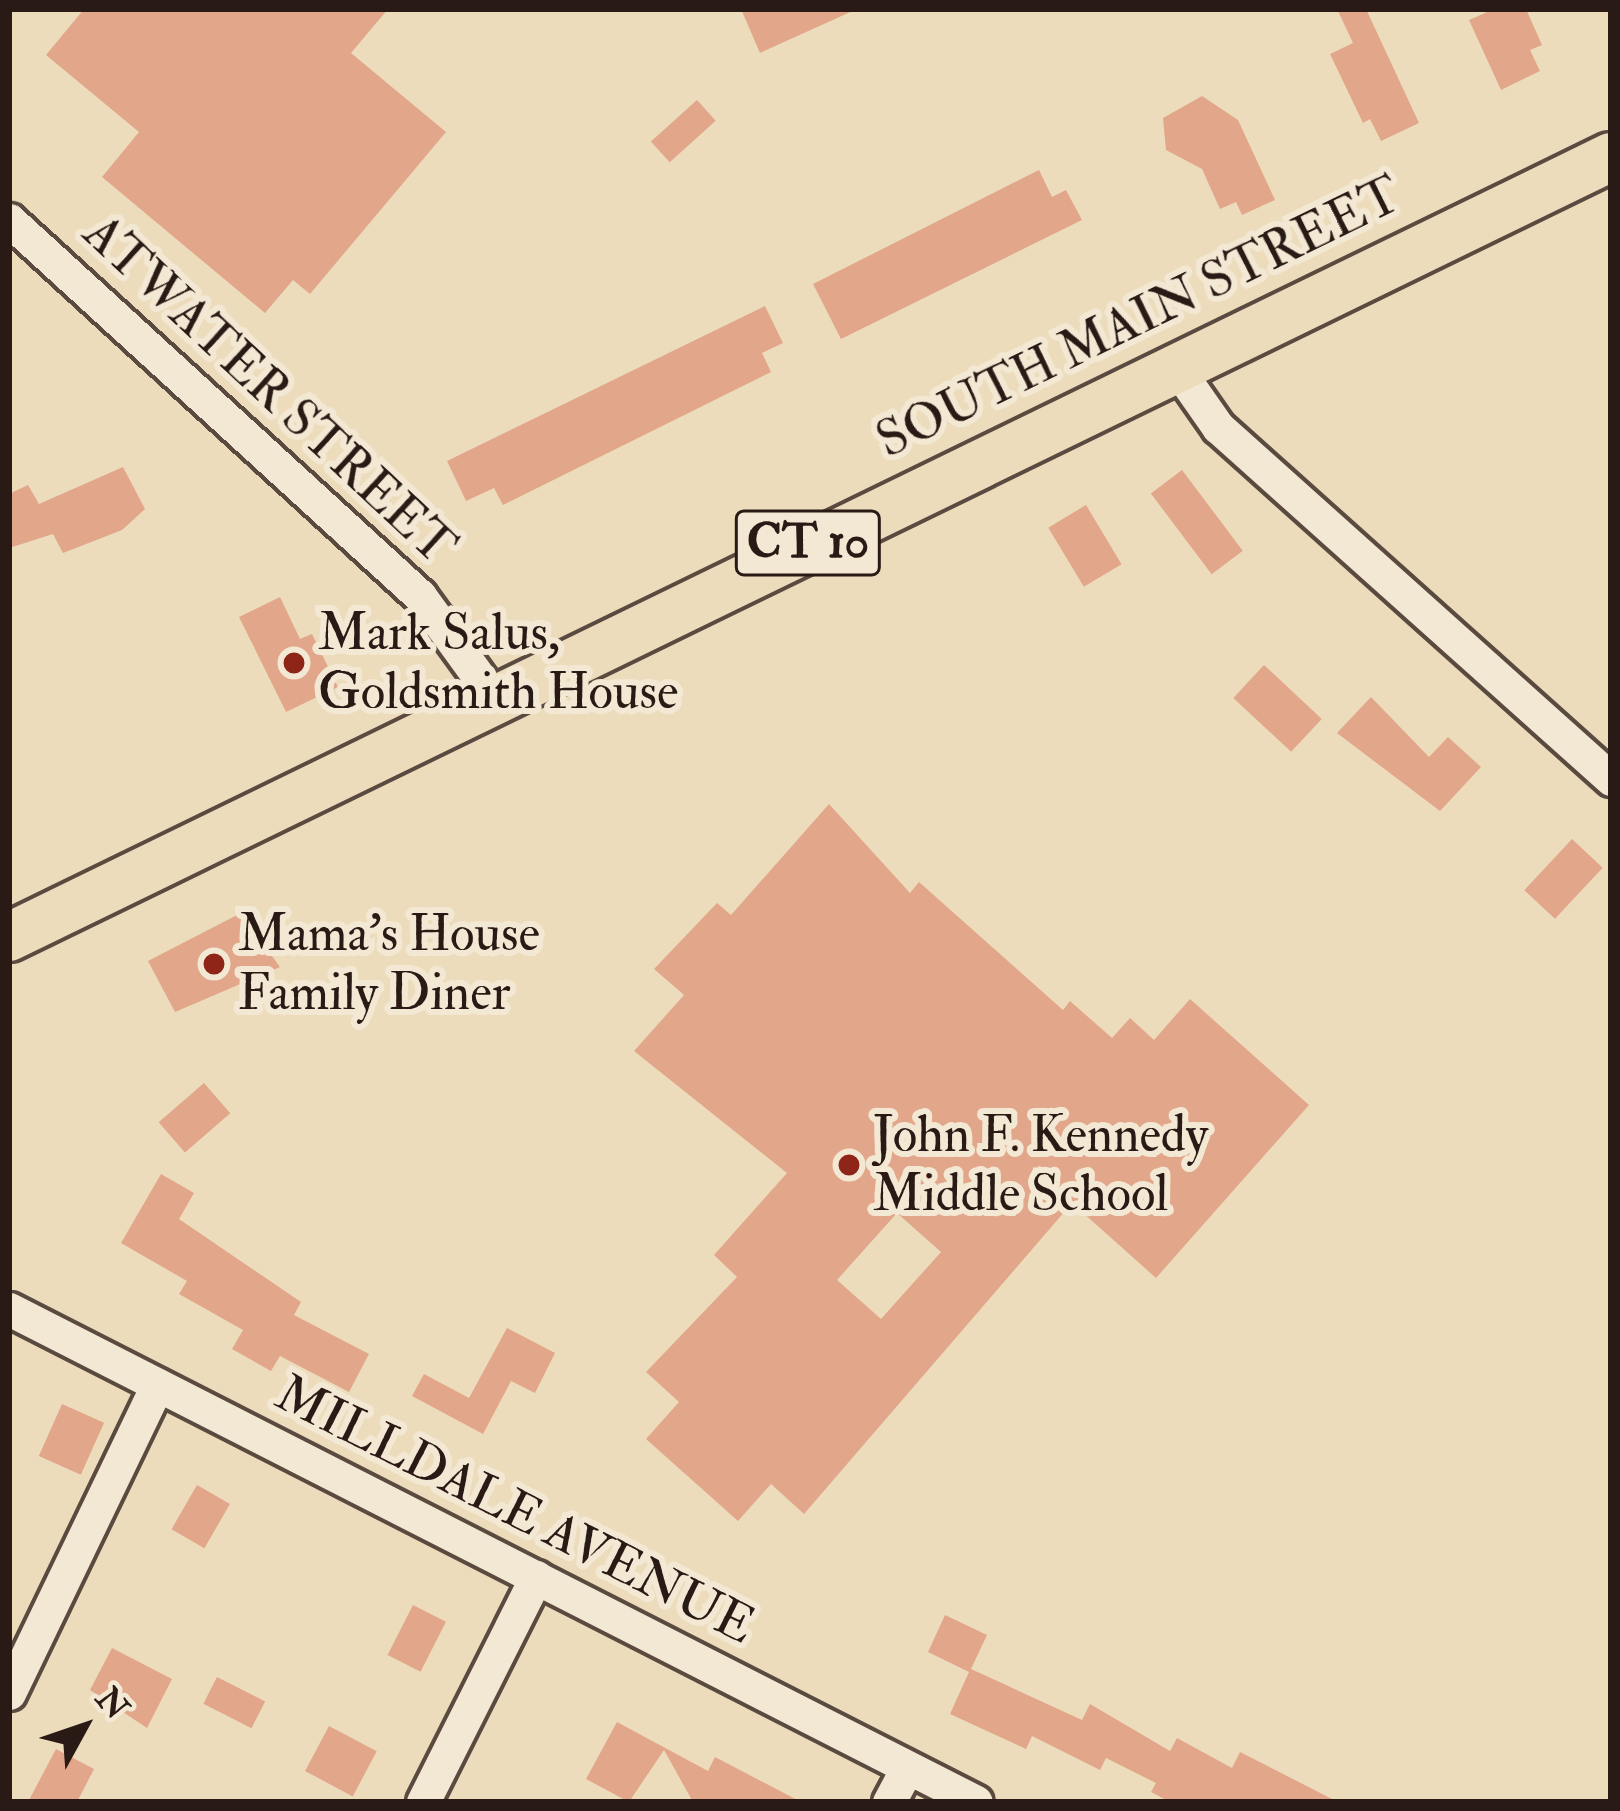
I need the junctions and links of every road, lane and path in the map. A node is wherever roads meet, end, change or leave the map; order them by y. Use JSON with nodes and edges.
{"nodes":[{"id":1,"x":1611,"y":157,"type":"edge"},
{"id":2,"x":9,"y":220,"type":"edge"},
{"id":3,"x":1174,"y":364,"type":"junction"},
{"id":4,"x":494,"y":698,"type":"junction"},
{"id":5,"x":1611,"y":779,"type":"edge"},
{"id":6,"x":9,"y":937,"type":"edge"},
{"id":7,"x":9,"y":1309,"type":"edge"},
{"id":8,"x":157,"y":1385,"type":"junction"},
{"id":9,"x":536,"y":1577,"type":"junction"},
{"id":10,"x":9,"y":1693,"type":"edge"},
{"id":11,"x":908,"y":1768,"type":"junction"},
{"id":12,"x":423,"y":1802,"type":"edge"},
{"id":13,"x":889,"y":1802,"type":"edge"},
{"id":14,"x":976,"y":1802,"type":"edge"}],
"edges":[{"from":1,"to":3,"type":"highway","name":"SOUTH MAIN STREET","number":"CT 10"},
{"from":2,"to":4,"type":"street","name":"ATWATER STREET"},
{"from":3,"to":4,"type":"highway","name":"SOUTH MAIN STREET","number":"CT 10"},
{"from":3,"to":5,"type":"street"},
{"from":4,"to":6,"type":"highway","name":"SOUTH MAIN STREET","number":"CT 10"},
{"from":7,"to":8,"type":"street","name":"MILLDALE AVENUE"},
{"from":8,"to":9,"type":"street","name":"MILLDALE AVENUE"},
{"from":8,"to":10,"type":"street"},
{"from":9,"to":11,"type":"street","name":"MILLDALE AVENUE"},
{"from":9,"to":12,"type":"street"},
{"from":11,"to":13,"type":"street"},
{"from":11,"to":14,"type":"street","name":"MILLDALE AVENUE"}]}
